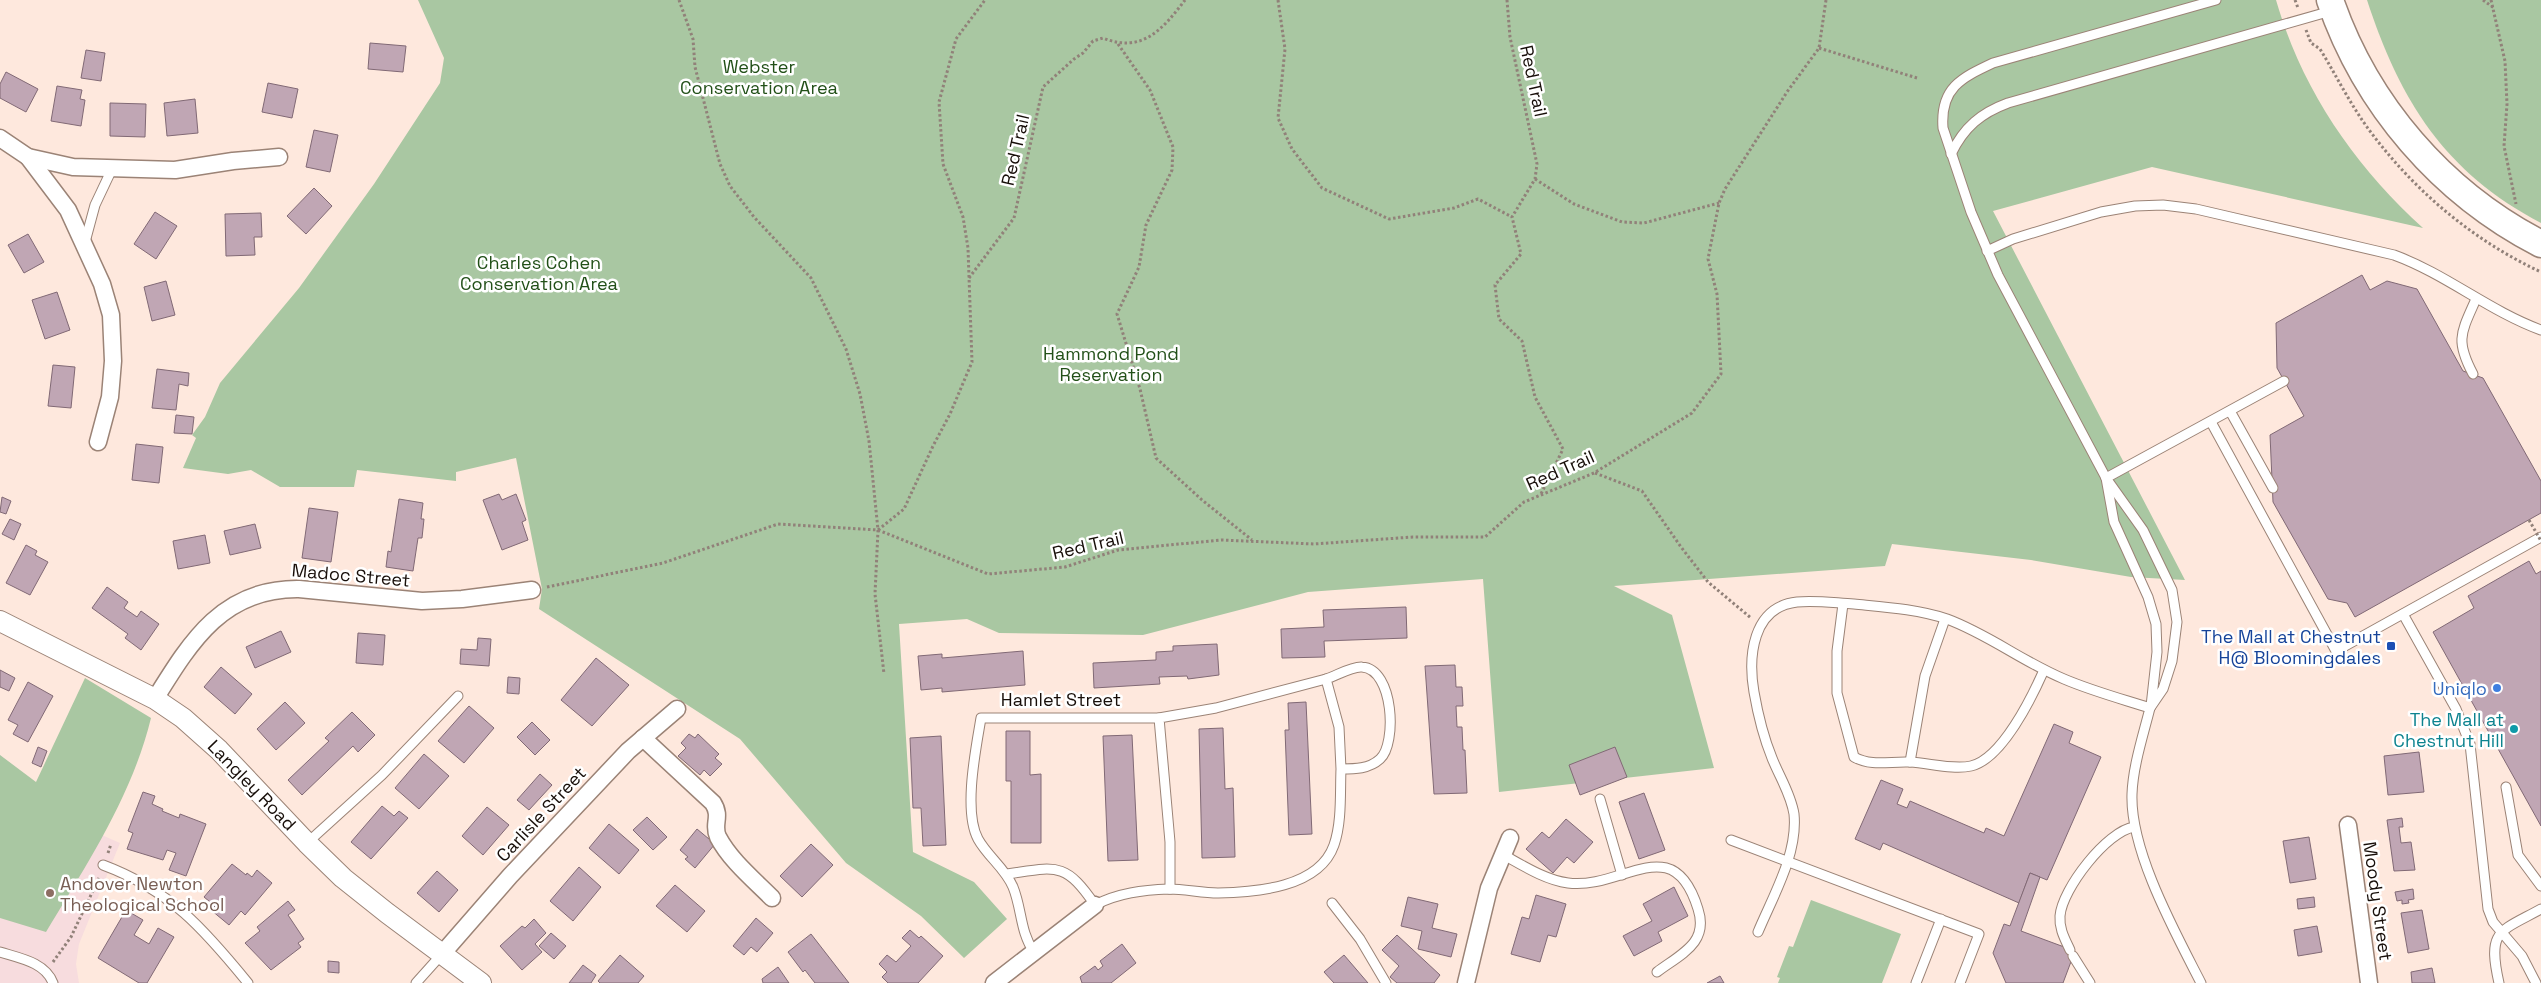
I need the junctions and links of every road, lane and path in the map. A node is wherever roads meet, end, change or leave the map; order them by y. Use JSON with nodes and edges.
{"nodes":[{"id":1,"x":679,"y":0,"type":"edge"},
{"id":2,"x":985,"y":0,"type":"edge"},
{"id":3,"x":1186,"y":0,"type":"edge"},
{"id":4,"x":1278,"y":0,"type":"edge"},
{"id":5,"x":1507,"y":0,"type":"edge"},
{"id":6,"x":1826,"y":0,"type":"edge"},
{"id":7,"x":2216,"y":0,"type":"edge"},
{"id":8,"x":2295,"y":0,"type":"edge"},
{"id":9,"x":2483,"y":0,"type":"edge"},
{"id":10,"x":2491,"y":0,"type":"edge"},
{"id":11,"x":2332,"y":5,"type":"edge"},
{"id":12,"x":2298,"y":7,"type":"dead end"},
{"id":13,"x":2495,"y":8,"type":"junction"},
{"id":14,"x":2309,"y":38,"type":"dead end"},
{"id":15,"x":2311,"y":43,"type":"dead end"},
{"id":16,"x":1118,"y":44,"type":"junction"},
{"id":17,"x":1819,"y":48,"type":"junction"},
{"id":18,"x":1917,"y":78,"type":"dead end"},
{"id":19,"x":0,"y":138,"type":"edge"},
{"id":20,"x":1951,"y":154,"type":"junction"},
{"id":21,"x":28,"y":157,"type":"junction"},
{"id":22,"x":278,"y":157,"type":"dead end"},
{"id":23,"x":112,"y":170,"type":"junction"},
{"id":24,"x":1535,"y":179,"type":"junction"},
{"id":25,"x":1719,"y":203,"type":"junction"},
{"id":26,"x":1512,"y":217,"type":"junction"},
{"id":27,"x":2516,"y":230,"type":"junction"},
{"id":28,"x":2541,"y":244,"type":"edge"},
{"id":29,"x":84,"y":245,"type":"junction"},
{"id":30,"x":1987,"y":251,"type":"junction"},
{"id":31,"x":969,"y":278,"type":"junction"},
{"id":32,"x":2476,"y":299,"type":"junction"},
{"id":33,"x":2541,"y":330,"type":"edge"},
{"id":34,"x":2473,"y":374,"type":"dead end"},
{"id":35,"x":2284,"y":381,"type":"dead end"},
{"id":36,"x":2230,"y":411,"type":"junction"},
{"id":37,"x":2211,"y":422,"type":"junction"},
{"id":38,"x":98,"y":442,"type":"dead end"},
{"id":39,"x":1594,"y":473,"type":"junction"},
{"id":40,"x":2106,"y":478,"type":"junction"},
{"id":41,"x":2273,"y":488,"type":"dead end"},
{"id":42,"x":1541,"y":494,"type":"junction"},
{"id":43,"x":2529,"y":520,"type":"dead end"},
{"id":44,"x":878,"y":530,"type":"junction"},
{"id":45,"x":2541,"y":537,"type":"edge"},
{"id":46,"x":1254,"y":541,"type":"junction"},
{"id":47,"x":2541,"y":541,"type":"edge"},
{"id":48,"x":532,"y":590,"type":"joint"},
{"id":49,"x":1844,"y":604,"type":"junction"},
{"id":50,"x":2403,"y":614,"type":"junction"},
{"id":51,"x":1945,"y":619,"type":"junction"},
{"id":52,"x":0,"y":621,"type":"edge"},
{"id":53,"x":1760,"y":625,"type":"junction"},
{"id":54,"x":2044,"y":670,"type":"junction"},
{"id":55,"x":884,"y":674,"type":"dead end"},
{"id":56,"x":1326,"y":679,"type":"junction"},
{"id":57,"x":458,"y":696,"type":"dead end"},
{"id":58,"x":155,"y":700,"type":"junction"},
{"id":59,"x":2150,"y":708,"type":"junction"},
{"id":60,"x":677,"y":709,"type":"dead end"},
{"id":61,"x":1159,"y":718,"type":"junction"},
{"id":62,"x":643,"y":738,"type":"junction"},
{"id":63,"x":1910,"y":762,"type":"junction"},
{"id":64,"x":1341,"y":769,"type":"junction"},
{"id":65,"x":2506,"y":786,"type":"dead end"},
{"id":66,"x":1600,"y":799,"type":"dead end"},
{"id":67,"x":2348,"y":825,"type":"dead end"},
{"id":68,"x":2134,"y":827,"type":"junction"},
{"id":69,"x":1510,"y":838,"type":"dead end"},
{"id":70,"x":1731,"y":840,"type":"dead end"},
{"id":71,"x":307,"y":843,"type":"junction"},
{"id":72,"x":111,"y":844,"type":"dead end"},
{"id":73,"x":1502,"y":854,"type":"junction"},
{"id":74,"x":1787,"y":860,"type":"junction"},
{"id":75,"x":103,"y":865,"type":"junction"},
{"id":76,"x":1007,"y":874,"type":"junction"},
{"id":77,"x":1622,"y":875,"type":"junction"},
{"id":78,"x":2541,"y":886,"type":"edge"},
{"id":79,"x":1170,"y":889,"type":"junction"},
{"id":80,"x":772,"y":898,"type":"dead end"},
{"id":81,"x":1332,"y":903,"type":"dead end"},
{"id":82,"x":1095,"y":905,"type":"junction"},
{"id":83,"x":2541,"y":909,"type":"edge"},
{"id":84,"x":1941,"y":919,"type":"junction"},
{"id":85,"x":1758,"y":932,"type":"dead end"},
{"id":86,"x":2500,"y":932,"type":"junction"},
{"id":87,"x":0,"y":952,"type":"edge"},
{"id":88,"x":1034,"y":952,"type":"junction"},
{"id":89,"x":442,"y":954,"type":"junction"},
{"id":90,"x":46,"y":971,"type":"junction"},
{"id":91,"x":1657,"y":972,"type":"dead end"},
{"id":92,"x":53,"y":983,"type":"edge"},
{"id":93,"x":248,"y":983,"type":"edge"},
{"id":94,"x":416,"y":983,"type":"edge"},
{"id":95,"x":481,"y":983,"type":"edge"},
{"id":96,"x":994,"y":983,"type":"edge"},
{"id":97,"x":1386,"y":983,"type":"edge"},
{"id":98,"x":1466,"y":983,"type":"edge"},
{"id":99,"x":1916,"y":983,"type":"edge"},
{"id":100,"x":1960,"y":983,"type":"edge"},
{"id":101,"x":2090,"y":983,"type":"edge"},
{"id":102,"x":2201,"y":983,"type":"edge"},
{"id":103,"x":2369,"y":983,"type":"edge"},
{"id":104,"x":2499,"y":983,"type":"edge"},
{"id":105,"x":2536,"y":983,"type":"edge"}],
"edges":[{"from":1,"to":44,"type":"path"},
{"from":2,"to":31,"type":"path"},
{"from":3,"to":16,"type":"path","name":"Red Trail"},
{"from":4,"to":26,"type":"path"},
{"from":5,"to":24,"type":"path","name":"Red Trail"},
{"from":6,"to":17,"type":"path"},
{"from":7,"to":20,"type":"lane"},
{"from":8,"to":12,"type":"path"},
{"from":9,"to":13,"type":"path"},
{"from":10,"to":13,"type":"path"},
{"from":11,"to":20,"type":"lane"},
{"from":11,"to":27,"type":"main road"},
{"from":13,"to":27,"type":"path"},
{"from":14,"to":15,"type":"path"},
{"from":16,"to":31,"type":"path","name":"Red Trail"},
{"from":16,"to":46,"type":"path"},
{"from":17,"to":18,"type":"path"},
{"from":17,"to":25,"type":"path","name":"Red Trail"},
{"from":19,"to":21,"type":"street"},
{"from":20,"to":30,"type":"lane"},
{"from":21,"to":23,"type":"street"},
{"from":21,"to":29,"type":"street"},
{"from":22,"to":23,"type":"street"},
{"from":23,"to":29,"type":"lane"},
{"from":24,"to":25,"type":"path"},
{"from":24,"to":26,"type":"path"},
{"from":25,"to":39,"type":"path","name":"Red Trail"},
{"from":26,"to":42,"type":"path"},
{"from":27,"to":28,"type":"main road"},
{"from":29,"to":38,"type":"street"},
{"from":30,"to":32,"type":"lane"},
{"from":30,"to":40,"type":"lane"},
{"from":31,"to":44,"type":"path"},
{"from":32,"to":33,"type":"lane"},
{"from":32,"to":34,"type":"lane"},
{"from":35,"to":36,"type":"lane"},
{"from":36,"to":37,"type":"lane"},
{"from":36,"to":41,"type":"lane"},
{"from":37,"to":40,"type":"lane"},
{"from":37,"to":50,"type":"lane"},
{"from":39,"to":42,"type":"path","name":"Red Trail"},
{"from":39,"to":53,"type":"path"},
{"from":40,"to":59,"type":"lane"},
{"from":40,"to":59,"type":"lane"},
{"from":42,"to":46,"type":"path","name":"Red Trail"},
{"from":43,"to":47,"type":"path","bridge":true},
{"from":44,"to":46,"type":"path","name":"Red Trail"},
{"from":44,"to":48,"type":"path","name":"Red Trail"},
{"from":44,"to":55,"type":"path"},
{"from":45,"to":50,"type":"lane"},
{"from":48,"to":58,"type":"street","name":"Madoc Street"},
{"from":49,"to":51,"type":"lane"},
{"from":49,"to":53,"type":"lane"},
{"from":49,"to":63,"type":"lane"},
{"from":50,"to":86,"type":"lane"},
{"from":51,"to":54,"type":"lane"},
{"from":51,"to":63,"type":"lane"},
{"from":52,"to":58,"type":"street","name":"Langley Road"},
{"from":53,"to":74,"type":"lane"},
{"from":54,"to":59,"type":"lane"},
{"from":54,"to":63,"type":"lane"},
{"from":56,"to":61,"type":"lane","name":"Hamlet Street"},
{"from":56,"to":64,"type":"lane"},
{"from":56,"to":64,"type":"lane","name":"Hamlet Street"},
{"from":57,"to":71,"type":"lane"},
{"from":58,"to":71,"type":"street","name":"Langley Road"},
{"from":59,"to":68,"type":"lane"},
{"from":60,"to":62,"type":"street","name":"Carlisle Street"},
{"from":61,"to":76,"type":"lane","name":"Hamlet Street"},
{"from":61,"to":79,"type":"lane"},
{"from":62,"to":80,"type":"street"},
{"from":62,"to":89,"type":"street","name":"Carlisle Street"},
{"from":64,"to":79,"type":"lane"},
{"from":65,"to":78,"type":"lane"},
{"from":66,"to":77,"type":"lane"},
{"from":67,"to":103,"type":"street","name":"Moody Street"},
{"from":68,"to":101,"type":"lane"},
{"from":68,"to":102,"type":"lane"},
{"from":69,"to":73,"type":"street"},
{"from":70,"to":74,"type":"lane"},
{"from":71,"to":89,"type":"street","name":"Langley Road"},
{"from":72,"to":75,"type":"path"},
{"from":73,"to":77,"type":"lane"},
{"from":73,"to":98,"type":"street"},
{"from":74,"to":84,"type":"lane"},
{"from":74,"to":85,"type":"lane"},
{"from":75,"to":90,"type":"path"},
{"from":75,"to":93,"type":"lane"},
{"from":76,"to":82,"type":"lane"},
{"from":76,"to":88,"type":"lane","name":"Hamlet Street"},
{"from":77,"to":91,"type":"lane"},
{"from":79,"to":82,"type":"lane"},
{"from":81,"to":97,"type":"lane"},
{"from":82,"to":88,"type":"street"},
{"from":83,"to":86,"type":"lane"},
{"from":84,"to":99,"type":"lane"},
{"from":84,"to":100,"type":"lane"},
{"from":86,"to":104,"type":"lane"},
{"from":86,"to":105,"type":"lane"},
{"from":87,"to":90,"type":"lane"},
{"from":88,"to":96,"type":"street"},
{"from":89,"to":94,"type":"lane"},
{"from":89,"to":95,"type":"street","name":"Langley Road"},
{"from":90,"to":92,"type":"lane"}]}
